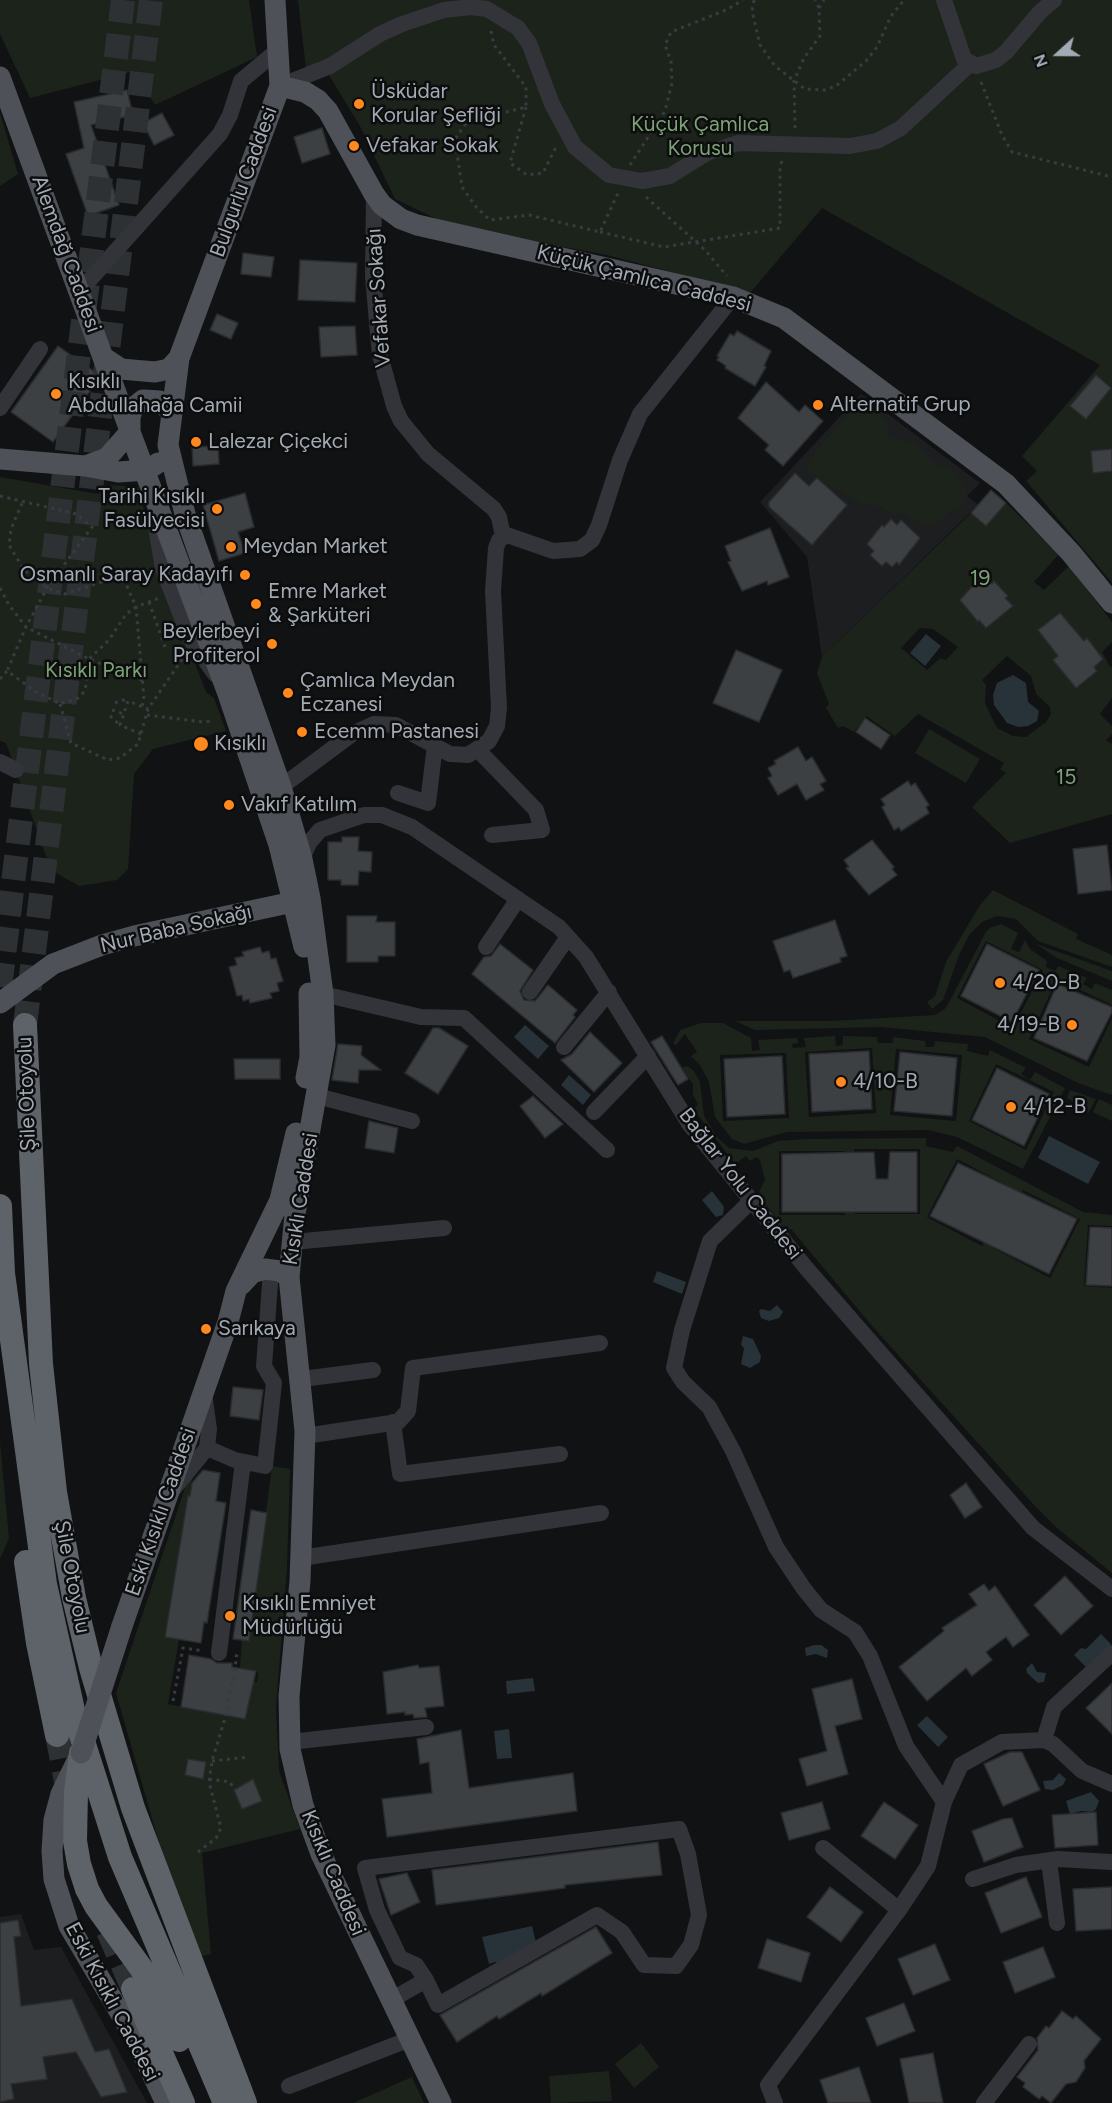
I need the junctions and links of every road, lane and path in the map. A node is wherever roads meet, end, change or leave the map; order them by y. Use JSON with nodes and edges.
{"nodes":[{"id":1,"x":275,"y":0,"type":"edge"},
{"id":2,"x":743,"y":0,"type":"edge"},
{"id":3,"x":754,"y":0,"type":"edge"},
{"id":4,"x":815,"y":0,"type":"edge"},
{"id":5,"x":824,"y":0,"type":"edge"},
{"id":6,"x":904,"y":0,"type":"edge"},
{"id":7,"x":944,"y":0,"type":"edge"},
{"id":8,"x":1054,"y":0,"type":"edge"},
{"id":9,"x":819,"y":8,"type":"junction"},
{"id":10,"x":488,"y":9,"type":"junction"},
{"id":11,"x":278,"y":50,"type":"junction"},
{"id":12,"x":973,"y":65,"type":"junction"},
{"id":13,"x":0,"y":77,"type":"edge"},
{"id":14,"x":794,"y":81,"type":"junction"},
{"id":15,"x":280,"y":86,"type":"junction"},
{"id":16,"x":526,"y":107,"type":"junction"},
{"id":17,"x":563,"y":129,"type":"junction"},
{"id":18,"x":791,"y":144,"type":"junction"},
{"id":19,"x":1112,"y":177,"type":"edge"},
{"id":20,"x":624,"y":179,"type":"junction"},
{"id":21,"x":374,"y":194,"type":"junction"},
{"id":22,"x":600,"y":232,"type":"junction"},
{"id":23,"x":697,"y":241,"type":"junction"},
{"id":24,"x":79,"y":292,"type":"junction"},
{"id":25,"x":733,"y":297,"type":"junction"},
{"id":26,"x":40,"y":349,"type":"dead end"},
{"id":27,"x":103,"y":357,"type":"junction"},
{"id":28,"x":179,"y":358,"type":"junction"},
{"id":29,"x":0,"y":408,"type":"edge"},
{"id":30,"x":171,"y":412,"type":"junction"},
{"id":31,"x":130,"y":432,"type":"junction"},
{"id":32,"x":168,"y":445,"type":"junction"},
{"id":33,"x":0,"y":459,"type":"edge"},
{"id":34,"x":85,"y":466,"type":"junction"},
{"id":35,"x":147,"y":470,"type":"junction"},
{"id":36,"x":0,"y":496,"type":"edge"},
{"id":37,"x":23,"y":501,"type":"junction"},
{"id":38,"x":503,"y":536,"type":"junction"},
{"id":39,"x":0,"y":588,"type":"edge"},
{"id":40,"x":47,"y":588,"type":"junction"},
{"id":41,"x":164,"y":596,"type":"dead end"},
{"id":42,"x":149,"y":602,"type":"junction"},
{"id":43,"x":1112,"y":603,"type":"edge"},
{"id":44,"x":136,"y":607,"type":"junction"},
{"id":45,"x":26,"y":627,"type":"junction"},
{"id":46,"x":165,"y":647,"type":"dead end"},
{"id":47,"x":185,"y":654,"type":"dead end"},
{"id":48,"x":89,"y":658,"type":"junction"},
{"id":49,"x":7,"y":670,"type":"junction"},
{"id":50,"x":0,"y":679,"type":"edge"},
{"id":51,"x":143,"y":681,"type":"junction"},
{"id":52,"x":128,"y":701,"type":"junction"},
{"id":53,"x":115,"y":703,"type":"dead end"},
{"id":54,"x":60,"y":704,"type":"junction"},
{"id":55,"x":142,"y":706,"type":"junction"},
{"id":56,"x":148,"y":709,"type":"junction"},
{"id":57,"x":112,"y":710,"type":"dead end"},
{"id":58,"x":124,"y":714,"type":"junction"},
{"id":59,"x":110,"y":716,"type":"dead end"},
{"id":60,"x":146,"y":716,"type":"junction"},
{"id":61,"x":213,"y":721,"type":"dead end"},
{"id":62,"x":120,"y":725,"type":"junction"},
{"id":63,"x":141,"y":734,"type":"junction"},
{"id":64,"x":435,"y":745,"type":"junction"},
{"id":65,"x":478,"y":750,"type":"junction"},
{"id":66,"x":0,"y":762,"type":"edge"},
{"id":67,"x":16,"y":770,"type":"dead end"},
{"id":68,"x":281,"y":787,"type":"junction"},
{"id":69,"x":398,"y":793,"type":"dead end"},
{"id":70,"x":492,"y":835,"type":"dead end"},
{"id":71,"x":302,"y":859,"type":"junction"},
{"id":72,"x":302,"y":900,"type":"junction"},
{"id":73,"x":518,"y":900,"type":"junction"},
{"id":74,"x":568,"y":937,"type":"junction"},
{"id":75,"x":486,"y":947,"type":"dead end"},
{"id":76,"x":530,"y":992,"type":"dead end"},
{"id":77,"x":609,"y":992,"type":"junction"},
{"id":78,"x":323,"y":994,"type":"junction"},
{"id":79,"x":0,"y":1003,"type":"edge"},
{"id":80,"x":25,"y":1025,"type":"tunnel mouth"},
{"id":81,"x":564,"y":1047,"type":"dead end"},
{"id":82,"x":648,"y":1056,"type":"junction"},
{"id":83,"x":317,"y":1096,"type":"junction"},
{"id":84,"x":594,"y":1112,"type":"dead end"},
{"id":85,"x":412,"y":1121,"type":"dead end"},
{"id":86,"x":607,"y":1150,"type":"dead end"},
{"id":87,"x":751,"y":1201,"type":"junction"},
{"id":88,"x":0,"y":1206,"type":"edge"},
{"id":89,"x":444,"y":1228,"type":"dead end"},
{"id":90,"x":293,"y":1242,"type":"junction"},
{"id":91,"x":3,"y":1273,"type":"junction"},
{"id":92,"x":280,"y":1273,"type":"junction"},
{"id":93,"x":238,"y":1288,"type":"junction"},
{"id":94,"x":600,"y":1343,"type":"dead end"},
{"id":95,"x":372,"y":1370,"type":"dead end"},
{"id":96,"x":302,"y":1379,"type":"junction"},
{"id":97,"x":204,"y":1392,"type":"junction"},
{"id":98,"x":393,"y":1422,"type":"junction"},
{"id":99,"x":305,"y":1436,"type":"junction"},
{"id":100,"x":207,"y":1448,"type":"junction"},
{"id":101,"x":560,"y":1454,"type":"dead end"},
{"id":102,"x":243,"y":1462,"type":"junction"},
{"id":103,"x":167,"y":1497,"type":"junction"},
{"id":104,"x":601,"y":1513,"type":"dead end"},
{"id":105,"x":301,"y":1558,"type":"junction"},
{"id":106,"x":1112,"y":1589,"type":"edge"},
{"id":107,"x":219,"y":1653,"type":"junction"},
{"id":108,"x":1112,"y":1653,"type":"edge"},
{"id":109,"x":173,"y":1701,"type":"dead end"},
{"id":110,"x":426,"y":1727,"type":"dead end"},
{"id":111,"x":57,"y":1735,"type":"tunnel mouth"},
{"id":112,"x":1044,"y":1740,"type":"junction"},
{"id":113,"x":290,"y":1742,"type":"junction"},
{"id":114,"x":81,"y":1753,"type":"junction"},
{"id":115,"x":249,"y":1757,"type":"dead end"},
{"id":116,"x":212,"y":1761,"type":"junction"},
{"id":117,"x":209,"y":1779,"type":"junction"},
{"id":118,"x":1112,"y":1784,"type":"edge"},
{"id":119,"x":232,"y":1787,"type":"dead end"},
{"id":120,"x":944,"y":1802,"type":"junction"},
{"id":121,"x":823,"y":1848,"type":"dead end"},
{"id":122,"x":198,"y":1852,"type":"dead end"},
{"id":123,"x":1050,"y":1861,"type":"junction"},
{"id":124,"x":1112,"y":1862,"type":"edge"},
{"id":125,"x":973,"y":1879,"type":"dead end"},
{"id":126,"x":899,"y":1910,"type":"junction"},
{"id":127,"x":1057,"y":1923,"type":"dead end"},
{"id":128,"x":426,"y":1980,"type":"junction"},
{"id":129,"x":133,"y":1989,"type":"tunnel mouth"},
{"id":130,"x":391,"y":2000,"type":"junction"},
{"id":131,"x":410,"y":2039,"type":"junction"},
{"id":132,"x":1029,"y":2044,"type":"dead end"},
{"id":133,"x":156,"y":2081,"type":"junction"},
{"id":134,"x":289,"y":2086,"type":"dead end"},
{"id":135,"x":159,"y":2103,"type":"edge"},
{"id":136,"x":166,"y":2103,"type":"edge"},
{"id":137,"x":183,"y":2103,"type":"edge"},
{"id":138,"x":208,"y":2103,"type":"edge"},
{"id":139,"x":225,"y":2103,"type":"edge"},
{"id":140,"x":245,"y":2103,"type":"edge"},
{"id":141,"x":441,"y":2103,"type":"edge"},
{"id":142,"x":775,"y":2103,"type":"edge"},
{"id":143,"x":984,"y":2103,"type":"edge"}],
"edges":[{"from":1,"to":11,"type":"main road","name":"Bulgurlu Caddesi"},
{"from":2,"to":20,"type":"path"},
{"from":3,"to":14,"type":"path"},
{"from":4,"to":9,"type":"path"},
{"from":5,"to":9,"type":"path"},
{"from":6,"to":14,"type":"path"},
{"from":7,"to":12,"type":"street"},
{"from":8,"to":12,"type":"street"},
{"from":9,"to":14,"type":"path"},
{"from":10,"to":15,"type":"street"},
{"from":10,"to":16,"type":"path"},
{"from":10,"to":17,"type":"street"},
{"from":11,"to":15,"type":"main road","name":"Bulgurlu Caddesi"},
{"from":11,"to":24,"type":"street"},
{"from":12,"to":18,"type":"street"},
{"from":12,"to":19,"type":"path"},
{"from":13,"to":24,"type":"main road","name":"Alemdağ Caddesi"},
{"from":14,"to":18,"type":"path"},
{"from":15,"to":21,"type":"main road","name":"Küçük Çamlıca Caddesi"},
{"from":15,"to":28,"type":"main road","name":"Bulgurlu Caddesi"},
{"from":16,"to":17,"type":"path"},
{"from":16,"to":22,"type":"path"},
{"from":17,"to":20,"type":"street"},
{"from":18,"to":20,"type":"street"},
{"from":18,"to":23,"type":"path"},
{"from":20,"to":22,"type":"path"},
{"from":20,"to":23,"type":"path"},
{"from":21,"to":25,"type":"main road","name":"Küçük Çamlıca Caddesi"},
{"from":21,"to":38,"type":"street","name":"Vefakar Sokağı"},
{"from":22,"to":23,"type":"path"},
{"from":23,"to":25,"type":"path"},
{"from":24,"to":27,"type":"main road","name":"Alemdağ Caddesi"},
{"from":25,"to":38,"type":"street"},
{"from":25,"to":43,"type":"main road","name":"Küçük Çamlıca Caddesi"},
{"from":26,"to":29,"type":"street"},
{"from":27,"to":28,"type":"main road"},
{"from":27,"to":31,"type":"main road","name":"Alemdağ Caddesi"},
{"from":28,"to":30,"type":"main road","name":"Kısıklı Caddesi"},
{"from":30,"to":31,"type":"main road"},
{"from":30,"to":32,"type":"main road","name":"Kısıklı Caddesi"},
{"from":31,"to":34,"type":"main road"},
{"from":31,"to":35,"type":"main road","name":"Alemdağ Caddesi"},
{"from":32,"to":35,"type":"main road"},
{"from":32,"to":68,"type":"main road","name":"Kısıklı Caddesi"},
{"from":33,"to":34,"type":"main road"},
{"from":34,"to":35,"type":"main road"},
{"from":35,"to":72,"type":"main road","name":"Kısıklı Caddesi"},
{"from":36,"to":37,"type":"path"},
{"from":37,"to":40,"type":"path"},
{"from":37,"to":40,"type":"path"},
{"from":38,"to":65,"type":"street"},
{"from":39,"to":45,"type":"path"},
{"from":40,"to":44,"type":"path"},
{"from":40,"to":45,"type":"path"},
{"from":41,"to":42,"type":"path"},
{"from":42,"to":44,"type":"path"},
{"from":42,"to":46,"type":"path"},
{"from":44,"to":48,"type":"path"},
{"from":44,"to":51,"type":"path"},
{"from":45,"to":48,"type":"path"},
{"from":45,"to":49,"type":"path"},
{"from":47,"to":56,"type":"path"},
{"from":48,"to":51,"type":"path"},
{"from":48,"to":54,"type":"path"},
{"from":49,"to":50,"type":"path"},
{"from":49,"to":54,"type":"path"},
{"from":51,"to":55,"type":"path"},
{"from":52,"to":53,"type":"path"},
{"from":52,"to":55,"type":"path"},
{"from":52,"to":58,"type":"path"},
{"from":54,"to":63,"type":"path"},
{"from":55,"to":56,"type":"path"},
{"from":56,"to":60,"type":"path"},
{"from":57,"to":58,"type":"path"},
{"from":58,"to":62,"type":"path"},
{"from":59,"to":62,"type":"path"},
{"from":60,"to":61,"type":"path"},
{"from":60,"to":63,"type":"path"},
{"from":62,"to":63,"type":"path"},
{"from":64,"to":65,"type":"street"},
{"from":64,"to":68,"type":"street"},
{"from":64,"to":69,"type":"street"},
{"from":65,"to":70,"type":"street"},
{"from":66,"to":67,"type":"street"},
{"from":68,"to":71,"type":"main road","name":"Kısıklı Caddesi"},
{"from":71,"to":72,"type":"main road","name":"Kısıklı Caddesi"},
{"from":71,"to":73,"type":"street","name":"Bağlar Yolu Caddesi"},
{"from":72,"to":78,"type":"main road","name":"Kısıklı Caddesi"},
{"from":72,"to":79,"type":"main road","name":"Nur Baba Sokağı"},
{"from":72,"to":93,"type":"main road","name":"Eski Kısıklı Caddesi"},
{"from":73,"to":74,"type":"street","name":"Bağlar Yolu Caddesi"},
{"from":73,"to":75,"type":"street"},
{"from":74,"to":76,"type":"street"},
{"from":74,"to":77,"type":"street","name":"Bağlar Yolu Caddesi"},
{"from":77,"to":81,"type":"street"},
{"from":77,"to":82,"type":"street","name":"Bağlar Yolu Caddesi"},
{"from":78,"to":83,"type":"main road","name":"Kısıklı Caddesi"},
{"from":78,"to":86,"type":"street"},
{"from":80,"to":140,"type":"highway","name":"Şile Otoyolu"},
{"from":82,"to":84,"type":"street"},
{"from":82,"to":87,"type":"street","name":"Bağlar Yolu Caddesi"},
{"from":83,"to":85,"type":"street"},
{"from":83,"to":90,"type":"main road","name":"Kısıklı Caddesi"},
{"from":87,"to":106,"type":"street","name":"Bağlar Yolu Caddesi"},
{"from":87,"to":120,"type":"street"},
{"from":88,"to":91,"type":"highway","name":"Şile Otoyolu"},
{"from":89,"to":90,"type":"street"},
{"from":90,"to":92,"type":"main road","name":"Kısıklı Caddesi"},
{"from":91,"to":111,"type":"highway"},
{"from":91,"to":139,"type":"highway","name":"Şile Otoyolu"},
{"from":92,"to":93,"type":"main road"},
{"from":92,"to":96,"type":"main road","name":"Kısıklı Caddesi"},
{"from":92,"to":102,"type":"street"},
{"from":93,"to":97,"type":"main road","name":"Eski Kısıklı Caddesi"},
{"from":94,"to":98,"type":"street"},
{"from":95,"to":96,"type":"street"},
{"from":96,"to":99,"type":"main road","name":"Kısıklı Caddesi"},
{"from":97,"to":100,"type":"street"},
{"from":97,"to":103,"type":"main road","name":"Eski Kısıklı Caddesi"},
{"from":98,"to":99,"type":"street"},
{"from":98,"to":101,"type":"street"},
{"from":99,"to":105,"type":"main road","name":"Kısıklı Caddesi"},
{"from":100,"to":102,"type":"street"},
{"from":100,"to":103,"type":"street"},
{"from":102,"to":107,"type":"street"},
{"from":103,"to":114,"type":"main road","name":"Eski Kısıklı Caddesi","bridge":true},
{"from":104,"to":105,"type":"street"},
{"from":105,"to":113,"type":"main road","name":"Kısıklı Caddesi"},
{"from":107,"to":109,"type":"path"},
{"from":107,"to":116,"type":"path"},
{"from":108,"to":112,"type":"street"},
{"from":110,"to":113,"type":"street"},
{"from":112,"to":118,"type":"street"},
{"from":112,"to":120,"type":"street"},
{"from":113,"to":130,"type":"main road","name":"Kısıklı Caddesi"},
{"from":114,"to":133,"type":"main road","name":"Eski Kısıklı Caddesi"},
{"from":114,"to":138,"type":"highway"},
{"from":115,"to":116,"type":"path"},
{"from":116,"to":117,"type":"path"},
{"from":117,"to":119,"type":"path"},
{"from":117,"to":122,"type":"path"},
{"from":120,"to":126,"type":"street"},
{"from":121,"to":126,"type":"street"},
{"from":123,"to":124,"type":"street"},
{"from":123,"to":125,"type":"street"},
{"from":123,"to":127,"type":"street"},
{"from":126,"to":142,"type":"street"},
{"from":128,"to":128,"type":"street"},
{"from":128,"to":130,"type":"street"},
{"from":129,"to":137,"type":"highway"},
{"from":130,"to":131,"type":"main road","name":"Kısıklı Caddesi"},
{"from":131,"to":134,"type":"street"},
{"from":131,"to":141,"type":"main road","name":"Kısıklı Caddesi"},
{"from":132,"to":143,"type":"street"},
{"from":133,"to":135,"type":"street"},
{"from":133,"to":136,"type":"main road","name":"Eski Kısıklı Caddesi"}]}
